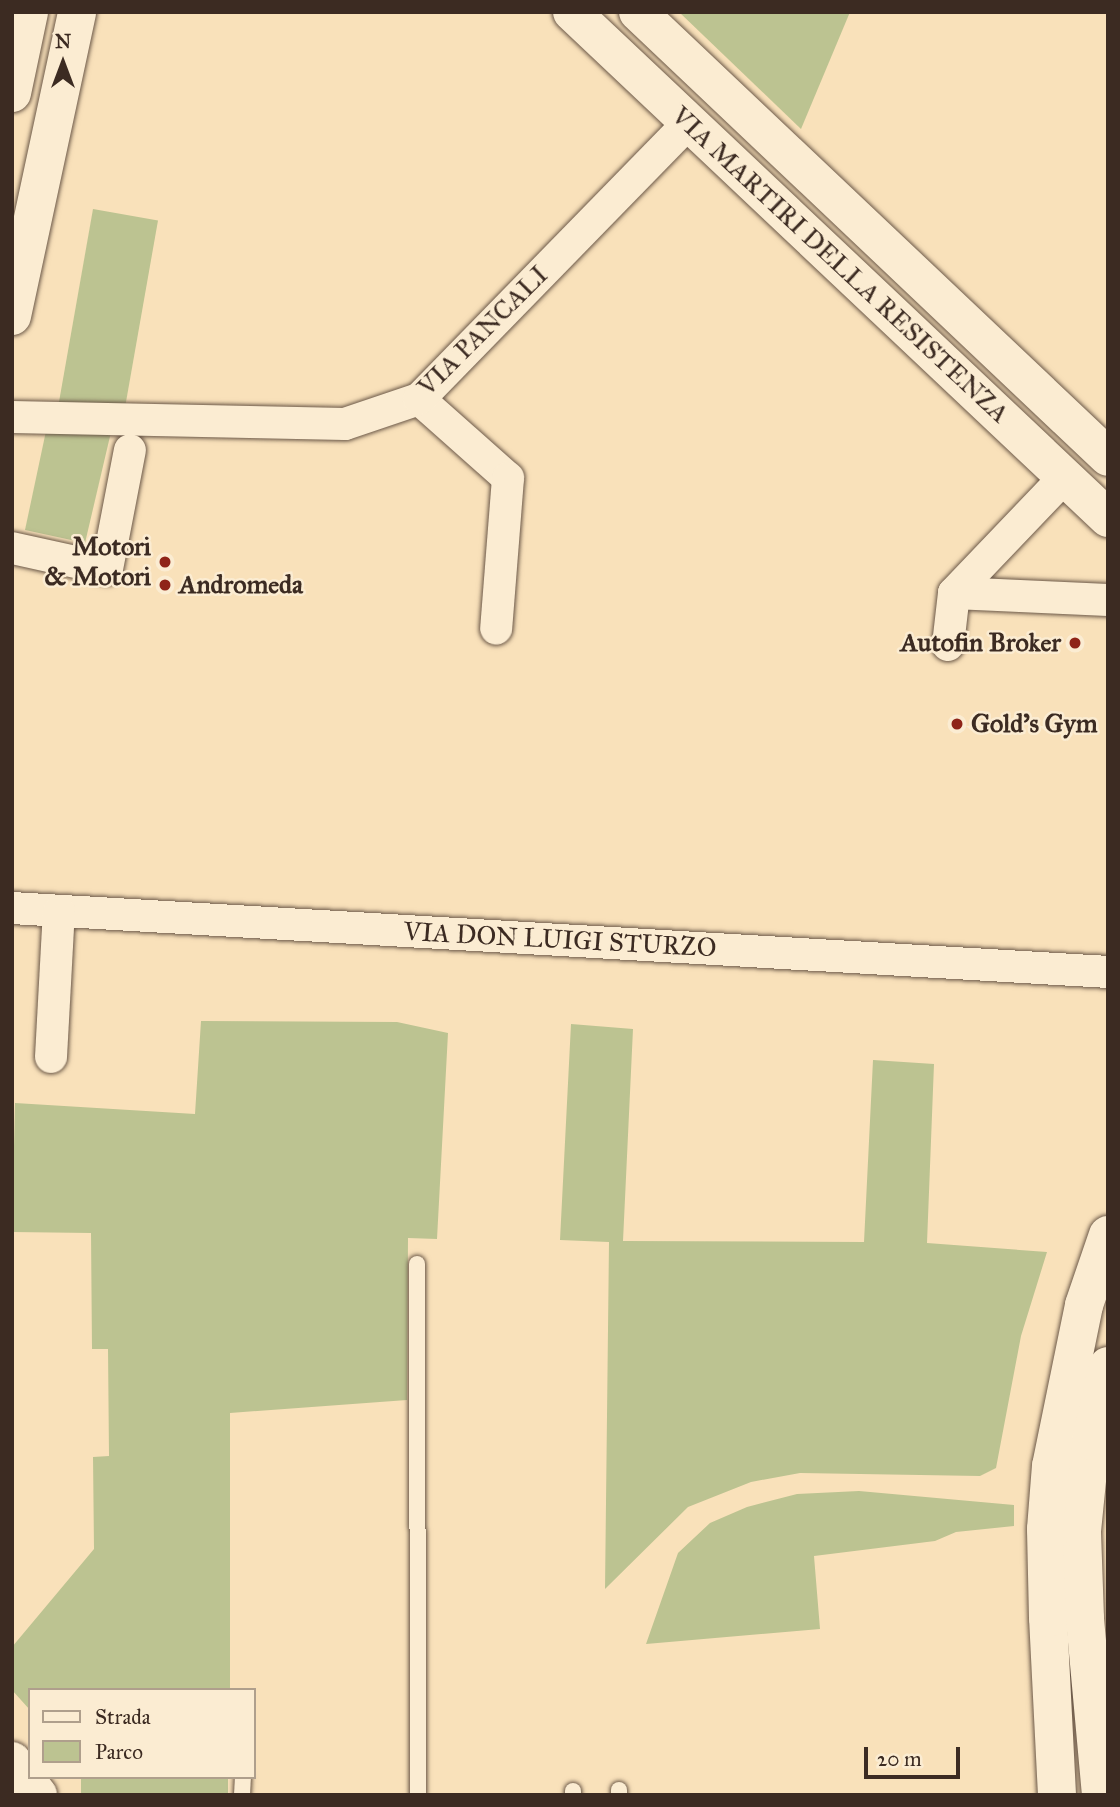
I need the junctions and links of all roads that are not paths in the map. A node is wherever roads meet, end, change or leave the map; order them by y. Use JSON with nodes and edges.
{"nodes":[{"id":1,"x":29,"y":12,"type":"edge"},
{"id":2,"x":78,"y":12,"type":"edge"},
{"id":3,"x":572,"y":12,"type":"edge"},
{"id":4,"x":638,"y":12,"type":"edge"},
{"id":5,"x":12,"y":93,"type":"edge"},
{"id":6,"x":689,"y":122,"type":"junction"},
{"id":7,"x":12,"y":316,"type":"edge"},
{"id":8,"x":419,"y":399,"type":"junction"},
{"id":9,"x":12,"y":417,"type":"edge"},
{"id":10,"x":130,"y":450,"type":"dead end"},
{"id":11,"x":1108,"y":457,"type":"edge"},
{"id":12,"x":1064,"y":478,"type":"junction"},
{"id":13,"x":1108,"y":518,"type":"edge"},
{"id":14,"x":12,"y":548,"type":"edge"},
{"id":15,"x":954,"y":593,"type":"junction"},
{"id":16,"x":1108,"y":600,"type":"edge"},
{"id":17,"x":496,"y":629,"type":"dead end"},
{"id":18,"x":948,"y":645,"type":"dead end"},
{"id":19,"x":12,"y":908,"type":"edge"},
{"id":20,"x":59,"y":911,"type":"junction"},
{"id":21,"x":1108,"y":972,"type":"edge"},
{"id":22,"x":51,"y":1057,"type":"dead end"},
{"id":23,"x":1108,"y":1235,"type":"edge"},
{"id":24,"x":417,"y":1264,"type":"dead end"},
{"id":25,"x":1108,"y":1366,"type":"edge"},
{"id":26,"x":1099,"y":1443,"type":"edge"},
{"id":27,"x":12,"y":1760,"type":"edge"},
{"id":28,"x":38,"y":1795,"type":"edge"},
{"id":29,"x":418,"y":1795,"type":"edge"},
{"id":30,"x":1057,"y":1795,"type":"edge"},
{"id":31,"x":1101,"y":1795,"type":"edge"}],
"edges":[{"from":1,"to":5,"type":"main road"},
{"from":2,"to":7,"type":"main road"},
{"from":3,"to":6,"type":"main road","name":"VIA MARTIRI DELLA RESISTENZA"},
{"from":4,"to":11,"type":"main road","name":"VIA MARTIRI DELLA RESISTENZA"},
{"from":6,"to":8,"type":"street","name":"VIA PANCALI"},
{"from":6,"to":12,"type":"main road","name":"VIA MARTIRI DELLA RESISTENZA"},
{"from":8,"to":9,"type":"street","name":"VIA PANCALI"},
{"from":8,"to":17,"type":"street"},
{"from":10,"to":14,"type":"street"},
{"from":12,"to":13,"type":"main road","name":"VIA MARTIRI DELLA RESISTENZA"},
{"from":12,"to":15,"type":"street"},
{"from":15,"to":16,"type":"street"},
{"from":15,"to":18,"type":"street"},
{"from":19,"to":20,"type":"street","name":"VIA DON LUIGI STURZO"},
{"from":20,"to":21,"type":"street","name":"VIA DON LUIGI STURZO"},
{"from":20,"to":22,"type":"street"},
{"from":23,"to":30,"type":"main road"},
{"from":24,"to":29,"type":"lane"},
{"from":25,"to":26,"type":"main road"},
{"from":26,"to":31,"type":"main road"},
{"from":27,"to":28,"type":"main road"}]}
